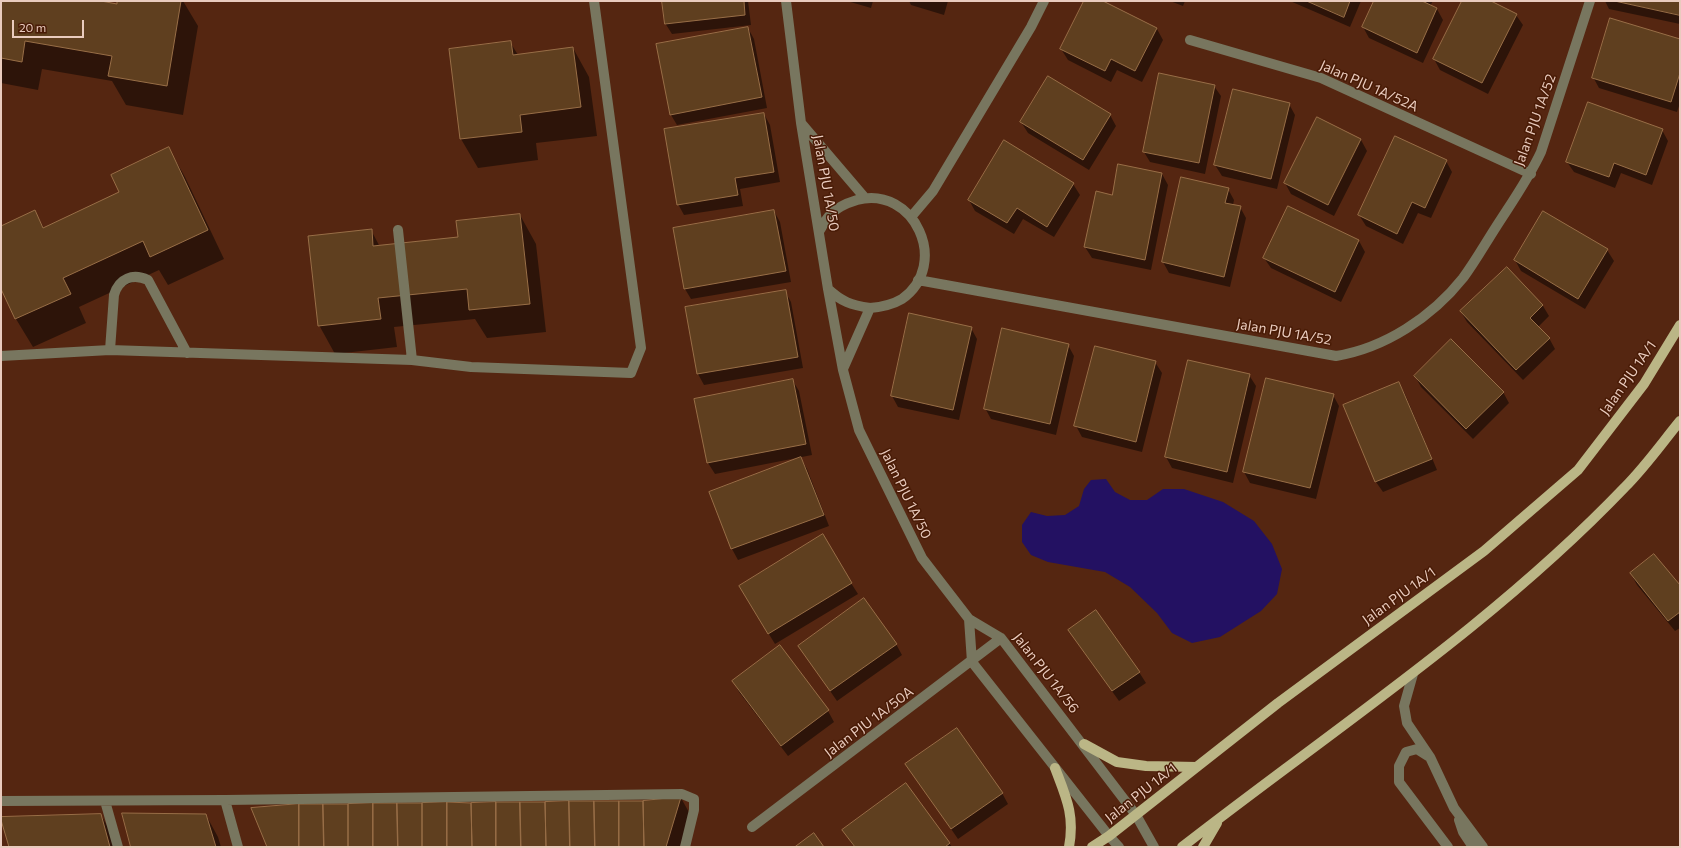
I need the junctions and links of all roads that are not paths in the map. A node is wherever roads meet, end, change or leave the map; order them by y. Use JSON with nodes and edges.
{"nodes":[{"id":1,"x":594,"y":1,"type":"edge"},
{"id":2,"x":786,"y":1,"type":"edge"},
{"id":3,"x":1044,"y":1,"type":"edge"},
{"id":4,"x":1590,"y":1,"type":"edge"},
{"id":5,"x":1190,"y":40,"type":"dead end"},
{"id":6,"x":801,"y":123,"type":"junction"},
{"id":7,"x":1531,"y":174,"type":"junction"},
{"id":8,"x":865,"y":198,"type":"junction"},
{"id":9,"x":911,"y":217,"type":"junction"},
{"id":10,"x":398,"y":230,"type":"dead end"},
{"id":11,"x":820,"y":230,"type":"junction"},
{"id":12,"x":918,"y":280,"type":"junction"},
{"id":13,"x":828,"y":289,"type":"junction"},
{"id":14,"x":870,"y":308,"type":"junction"},
{"id":15,"x":1680,"y":325,"type":"edge"},
{"id":16,"x":110,"y":350,"type":"junction"},
{"id":17,"x":187,"y":352,"type":"junction"},
{"id":18,"x":1,"y":356,"type":"edge"},
{"id":19,"x":412,"y":360,"type":"junction"},
{"id":20,"x":843,"y":370,"type":"junction"},
{"id":21,"x":1680,"y":421,"type":"edge"},
{"id":22,"x":969,"y":619,"type":"junction"},
{"id":23,"x":1001,"y":638,"type":"junction"},
{"id":24,"x":972,"y":662,"type":"junction"},
{"id":25,"x":1413,"y":674,"type":"junction"},
{"id":26,"x":1084,"y":744,"type":"junction"},
{"id":27,"x":1430,"y":757,"type":"junction"},
{"id":28,"x":1055,"y":768,"type":"junction"},
{"id":29,"x":1197,"y":768,"type":"junction"},
{"id":30,"x":225,"y":800,"type":"junction"},
{"id":31,"x":1,"y":801,"type":"edge"},
{"id":32,"x":105,"y":801,"type":"junction"},
{"id":33,"x":1454,"y":808,"type":"junction"},
{"id":34,"x":1136,"y":815,"type":"junction"},
{"id":35,"x":1221,"y":817,"type":"junction"},
{"id":36,"x":752,"y":827,"type":"dead end"},
{"id":37,"x":1109,"y":836,"type":"junction"},
{"id":38,"x":118,"y":847,"type":"edge"},
{"id":39,"x":238,"y":847,"type":"edge"},
{"id":40,"x":685,"y":847,"type":"edge"},
{"id":41,"x":1069,"y":847,"type":"edge"},
{"id":42,"x":1092,"y":847,"type":"edge"},
{"id":43,"x":1120,"y":847,"type":"edge"},
{"id":44,"x":1154,"y":847,"type":"edge"},
{"id":45,"x":1182,"y":847,"type":"edge"},
{"id":46,"x":1203,"y":847,"type":"edge"},
{"id":47,"x":1448,"y":847,"type":"edge"},
{"id":48,"x":1473,"y":847,"type":"edge"},
{"id":49,"x":1483,"y":847,"type":"edge"}],
"edges":[{"from":1,"to":19,"type":"street"},
{"from":2,"to":6,"type":"street","name":"Jalan PJU 1A/50"},
{"from":3,"to":9,"type":"street"},
{"from":4,"to":7,"type":"street","name":"Jalan PJU 1A/52"},
{"from":5,"to":7,"type":"street","name":"Jalan PJU 1A/52A"},
{"from":6,"to":8,"type":"street"},
{"from":6,"to":11,"type":"street","name":"Jalan PJU 1A/50"},
{"from":7,"to":12,"type":"street","name":"Jalan PJU 1A/52"},
{"from":8,"to":9,"type":"street"},
{"from":8,"to":11,"type":"street"},
{"from":9,"to":12,"type":"street"},
{"from":10,"to":19,"type":"street"},
{"from":11,"to":13,"type":"street","name":"Jalan PJU 1A/50"},
{"from":12,"to":14,"type":"street"},
{"from":13,"to":14,"type":"street"},
{"from":13,"to":20,"type":"street","name":"Jalan PJU 1A/50"},
{"from":14,"to":20,"type":"street"},
{"from":15,"to":29,"type":"main road","name":"Jalan PJU 1A/1"},
{"from":16,"to":17,"type":"street"},
{"from":16,"to":17,"type":"street"},
{"from":16,"to":18,"type":"street"},
{"from":17,"to":19,"type":"street"},
{"from":20,"to":22,"type":"street","name":"Jalan PJU 1A/50"},
{"from":21,"to":25,"type":"main road"},
{"from":22,"to":23,"type":"street","name":"Jalan PJU 1A/56"},
{"from":22,"to":24,"type":"street"},
{"from":23,"to":24,"type":"street","name":"Jalan PJU 1A/50A"},
{"from":23,"to":26,"type":"street","name":"Jalan PJU 1A/56"},
{"from":24,"to":28,"type":"street"},
{"from":24,"to":36,"type":"street","name":"Jalan PJU 1A/50A"},
{"from":25,"to":27,"type":"street"},
{"from":25,"to":35,"type":"main road"},
{"from":26,"to":29,"type":"main road"},
{"from":26,"to":34,"type":"street","name":"Jalan PJU 1A/56"},
{"from":27,"to":33,"type":"street"},
{"from":27,"to":47,"type":"street"},
{"from":28,"to":37,"type":"street"},
{"from":28,"to":41,"type":"main road"},
{"from":29,"to":34,"type":"main road","name":"Jalan PJU 1A/1"},
{"from":30,"to":32,"type":"street"},
{"from":30,"to":39,"type":"street"},
{"from":30,"to":40,"type":"street"},
{"from":31,"to":32,"type":"street"},
{"from":32,"to":38,"type":"street"},
{"from":33,"to":48,"type":"street"},
{"from":33,"to":49,"type":"street"},
{"from":34,"to":37,"type":"main road","name":"Jalan PJU 1A/1"},
{"from":34,"to":44,"type":"street","name":"Jalan PJU 1A/56"},
{"from":35,"to":45,"type":"main road"},
{"from":35,"to":46,"type":"main road"},
{"from":37,"to":42,"type":"main road","name":"Jalan PJU 1A/1"},
{"from":37,"to":43,"type":"street"}]}
